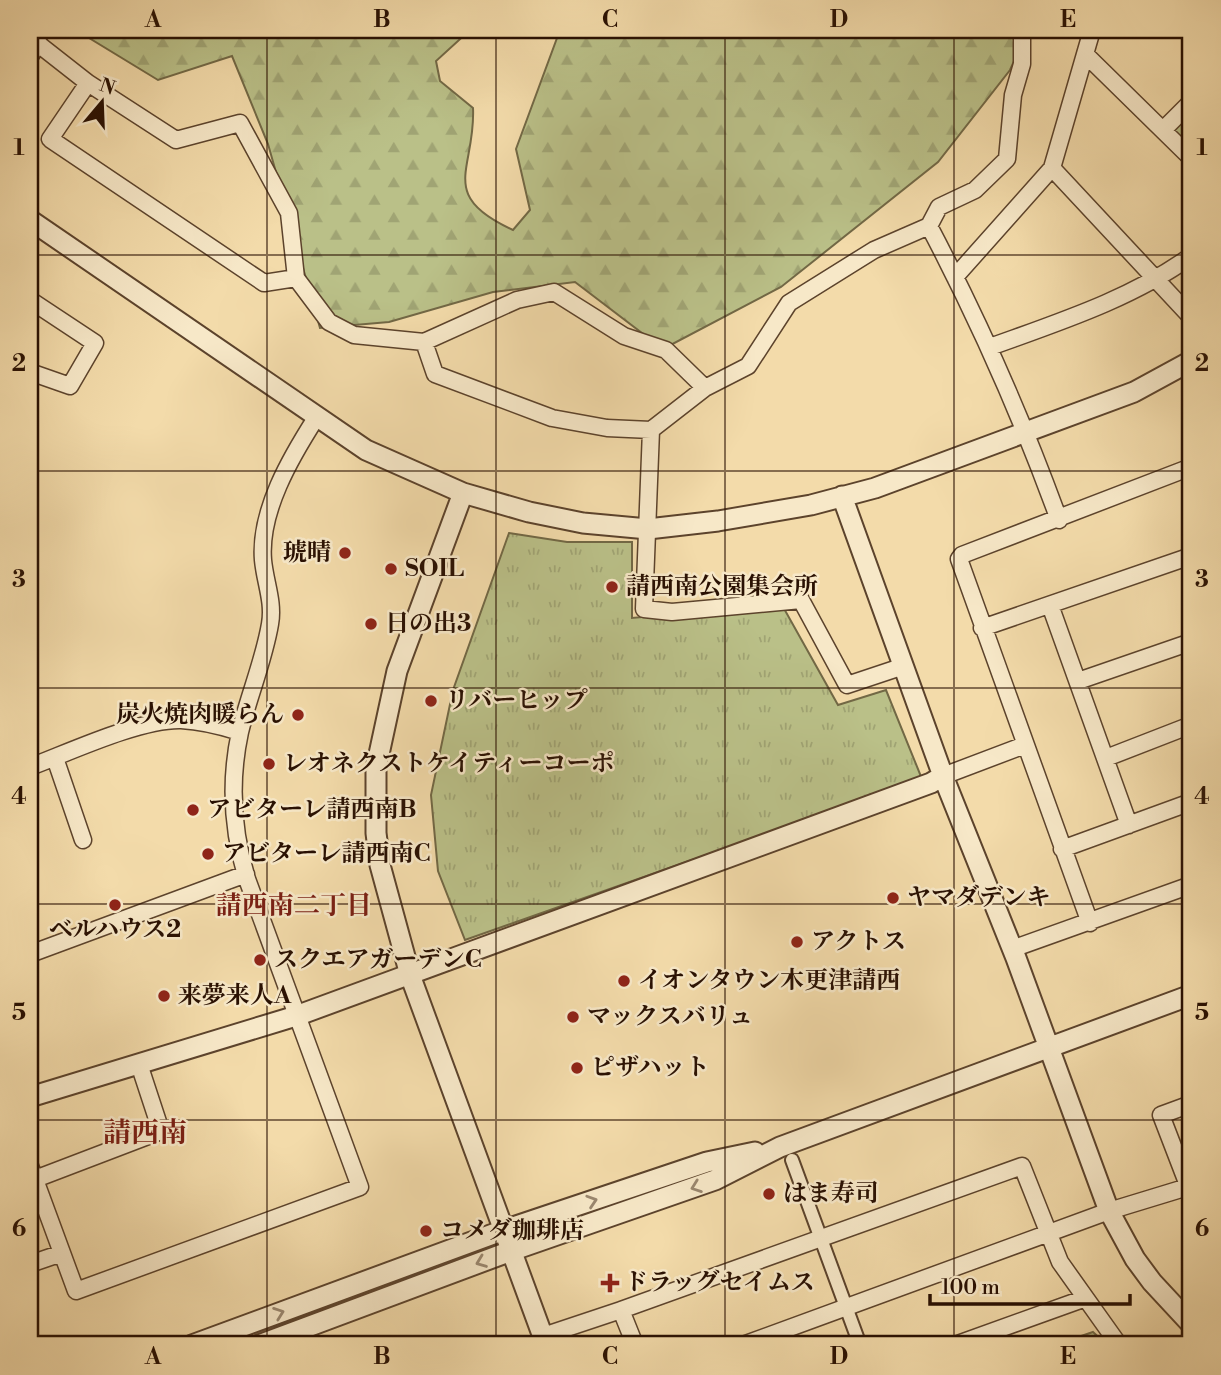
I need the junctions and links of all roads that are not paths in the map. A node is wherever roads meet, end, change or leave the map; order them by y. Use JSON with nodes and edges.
{"nodes":[{"id":1,"x":1022,"y":30,"type":"edge"},
{"id":2,"x":1092,"y":30,"type":"edge"},
{"id":3,"x":33,"y":48,"type":"edge"},
{"id":4,"x":1085,"y":54,"type":"junction"},
{"id":5,"x":88,"y":83,"type":"junction"},
{"id":6,"x":1191,"y":102,"type":"edge"},
{"id":7,"x":1164,"y":129,"type":"junction"},
{"id":8,"x":1191,"y":158,"type":"edge"},
{"id":9,"x":1052,"y":167,"type":"junction"},
{"id":10,"x":30,"y":220,"type":"edge"},
{"id":11,"x":929,"y":226,"type":"junction"},
{"id":12,"x":1191,"y":256,"type":"edge"},
{"id":13,"x":955,"y":277,"type":"junction"},
{"id":14,"x":296,"y":278,"type":"junction"},
{"id":15,"x":1158,"y":279,"type":"junction"},
{"id":16,"x":30,"y":300,"type":"edge"},
{"id":17,"x":1191,"y":317,"type":"edge"},
{"id":18,"x":424,"y":342,"type":"junction"},
{"id":19,"x":990,"y":347,"type":"junction"},
{"id":20,"x":1191,"y":361,"type":"edge"},
{"id":21,"x":30,"y":372,"type":"edge"},
{"id":22,"x":705,"y":388,"type":"junction"},
{"id":23,"x":316,"y":418,"type":"junction"},
{"id":24,"x":651,"y":430,"type":"junction"},
{"id":25,"x":1026,"y":431,"type":"junction"},
{"id":26,"x":1191,"y":467,"type":"edge"},
{"id":27,"x":463,"y":493,"type":"junction"},
{"id":28,"x":842,"y":496,"type":"junction"},
{"id":29,"x":1059,"y":520,"type":"junction"},
{"id":30,"x":648,"y":528,"type":"junction"},
{"id":31,"x":1191,"y":556,"type":"edge"},
{"id":32,"x":1050,"y":605,"type":"junction"},
{"id":33,"x":982,"y":628,"type":"junction"},
{"id":34,"x":1191,"y":642,"type":"edge"},
{"id":35,"x":904,"y":666,"type":"junction"},
{"id":36,"x":1078,"y":681,"type":"junction"},
{"id":37,"x":1191,"y":725,"type":"edge"},
{"id":38,"x":240,"y":732,"type":"junction"},
{"id":39,"x":1025,"y":746,"type":"junction"},
{"id":40,"x":55,"y":758,"type":"junction"},
{"id":41,"x":1106,"y":758,"type":"junction"},
{"id":42,"x":30,"y":767,"type":"edge"},
{"id":43,"x":943,"y":776,"type":"junction"},
{"id":44,"x":1191,"y":802,"type":"edge"},
{"id":45,"x":1129,"y":825,"type":"junction"},
{"id":46,"x":83,"y":840,"type":"dead end"},
{"id":47,"x":1062,"y":849,"type":"junction"},
{"id":48,"x":246,"y":874,"type":"junction"},
{"id":49,"x":1191,"y":886,"type":"edge"},
{"id":50,"x":1090,"y":923,"type":"junction"},
{"id":51,"x":1012,"y":949,"type":"junction"},
{"id":52,"x":30,"y":954,"type":"edge"},
{"id":53,"x":410,"y":975,"type":"junction"},
{"id":54,"x":1191,"y":995,"type":"edge"},
{"id":55,"x":296,"y":1016,"type":"junction"},
{"id":56,"x":1046,"y":1046,"type":"junction"},
{"id":57,"x":139,"y":1064,"type":"junction"},
{"id":58,"x":30,"y":1097,"type":"edge"},
{"id":59,"x":1191,"y":1104,"type":"edge"},
{"id":60,"x":785,"y":1154,"type":"junction"},
{"id":61,"x":31,"y":1176,"type":"edge"},
{"id":62,"x":1190,"y":1188,"type":"edge"},
{"id":63,"x":1109,"y":1211,"type":"junction"},
{"id":64,"x":504,"y":1230,"type":"junction"},
{"id":65,"x":1047,"y":1233,"type":"junction"},
{"id":66,"x":821,"y":1240,"type":"junction"},
{"id":67,"x":512,"y":1251,"type":"junction"},
{"id":68,"x":62,"y":1253,"type":"junction"},
{"id":69,"x":30,"y":1264,"type":"edge"},
{"id":70,"x":1083,"y":1299,"type":"junction"},
{"id":71,"x":846,"y":1308,"type":"junction"},
{"id":72,"x":621,"y":1310,"type":"junction"},
{"id":73,"x":1191,"y":1324,"type":"edge"},
{"id":74,"x":545,"y":1341,"type":"edge"},
{"id":75,"x":192,"y":1345,"type":"edge"},
{"id":76,"x":260,"y":1345,"type":"edge"},
{"id":77,"x":635,"y":1345,"type":"edge"},
{"id":78,"x":743,"y":1345,"type":"edge"},
{"id":79,"x":860,"y":1345,"type":"edge"},
{"id":80,"x":955,"y":1345,"type":"edge"},
{"id":81,"x":1119,"y":1345,"type":"edge"}],
"edges":[{"from":1,"to":11,"type":"street"},
{"from":2,"to":4,"type":"street"},
{"from":3,"to":5,"type":"street"},
{"from":4,"to":7,"type":"street"},
{"from":4,"to":9,"type":"street"},
{"from":5,"to":14,"type":"street"},
{"from":5,"to":14,"type":"street"},
{"from":6,"to":7,"type":"street"},
{"from":7,"to":8,"type":"street"},
{"from":9,"to":13,"type":"street"},
{"from":9,"to":15,"type":"street"},
{"from":10,"to":23,"type":"street"},
{"from":11,"to":13,"type":"street"},
{"from":11,"to":22,"type":"street"},
{"from":12,"to":15,"type":"street"},
{"from":13,"to":19,"type":"street"},
{"from":14,"to":18,"type":"street"},
{"from":15,"to":17,"type":"street"},
{"from":15,"to":19,"type":"street"},
{"from":16,"to":21,"type":"street"},
{"from":18,"to":22,"type":"street"},
{"from":18,"to":24,"type":"street"},
{"from":19,"to":25,"type":"street"},
{"from":20,"to":25,"type":"street"},
{"from":22,"to":24,"type":"street"},
{"from":23,"to":27,"type":"street"},
{"from":23,"to":38,"type":"street"},
{"from":24,"to":30,"type":"street"},
{"from":25,"to":28,"type":"street"},
{"from":25,"to":29,"type":"street"},
{"from":26,"to":29,"type":"street"},
{"from":27,"to":30,"type":"street"},
{"from":27,"to":53,"type":"street"},
{"from":28,"to":30,"type":"street"},
{"from":28,"to":35,"type":"street"},
{"from":29,"to":33,"type":"street"},
{"from":30,"to":35,"type":"street"},
{"from":31,"to":32,"type":"street"},
{"from":32,"to":33,"type":"street"},
{"from":32,"to":36,"type":"street"},
{"from":33,"to":39,"type":"street"},
{"from":34,"to":36,"type":"street"},
{"from":35,"to":43,"type":"street"},
{"from":36,"to":41,"type":"street"},
{"from":37,"to":41,"type":"street"},
{"from":38,"to":40,"type":"street"},
{"from":38,"to":48,"type":"street"},
{"from":39,"to":43,"type":"street"},
{"from":39,"to":47,"type":"street"},
{"from":40,"to":42,"type":"street"},
{"from":40,"to":46,"type":"street"},
{"from":41,"to":45,"type":"street"},
{"from":43,"to":51,"type":"street"},
{"from":43,"to":53,"type":"street"},
{"from":44,"to":45,"type":"street"},
{"from":45,"to":47,"type":"street"},
{"from":47,"to":50,"type":"street"},
{"from":48,"to":52,"type":"street"},
{"from":48,"to":55,"type":"street"},
{"from":49,"to":50,"type":"street"},
{"from":50,"to":51,"type":"street"},
{"from":51,"to":56,"type":"street"},
{"from":53,"to":55,"type":"street"},
{"from":53,"to":64,"type":"street"},
{"from":54,"to":56,"type":"street"},
{"from":55,"to":57,"type":"street"},
{"from":55,"to":68,"type":"street"},
{"from":56,"to":60,"type":"street"},
{"from":56,"to":63,"type":"street"},
{"from":57,"to":58,"type":"street"},
{"from":57,"to":61,"type":"street"},
{"from":59,"to":62,"type":"street"},
{"from":64,"to":60,"type":"street","one_way":true},
{"from":60,"to":66,"type":"street"},
{"from":60,"to":67,"type":"street","one_way":true},
{"from":61,"to":68,"type":"street"},
{"from":62,"to":63,"type":"street"},
{"from":63,"to":65,"type":"street"},
{"from":63,"to":73,"type":"street"},
{"from":64,"to":67,"type":"street"},
{"from":75,"to":64,"type":"street","one_way":true},
{"from":65,"to":66,"type":"street"},
{"from":65,"to":70,"type":"street"},
{"from":65,"to":71,"type":"street"},
{"from":66,"to":71,"type":"street"},
{"from":66,"to":72,"type":"street"},
{"from":67,"to":74,"type":"street"},
{"from":67,"to":76,"type":"street","one_way":true},
{"from":68,"to":69,"type":"street"},
{"from":70,"to":80,"type":"street"},
{"from":70,"to":81,"type":"street"},
{"from":71,"to":78,"type":"street"},
{"from":71,"to":79,"type":"street"},
{"from":72,"to":74,"type":"street"},
{"from":72,"to":77,"type":"street"}]}
